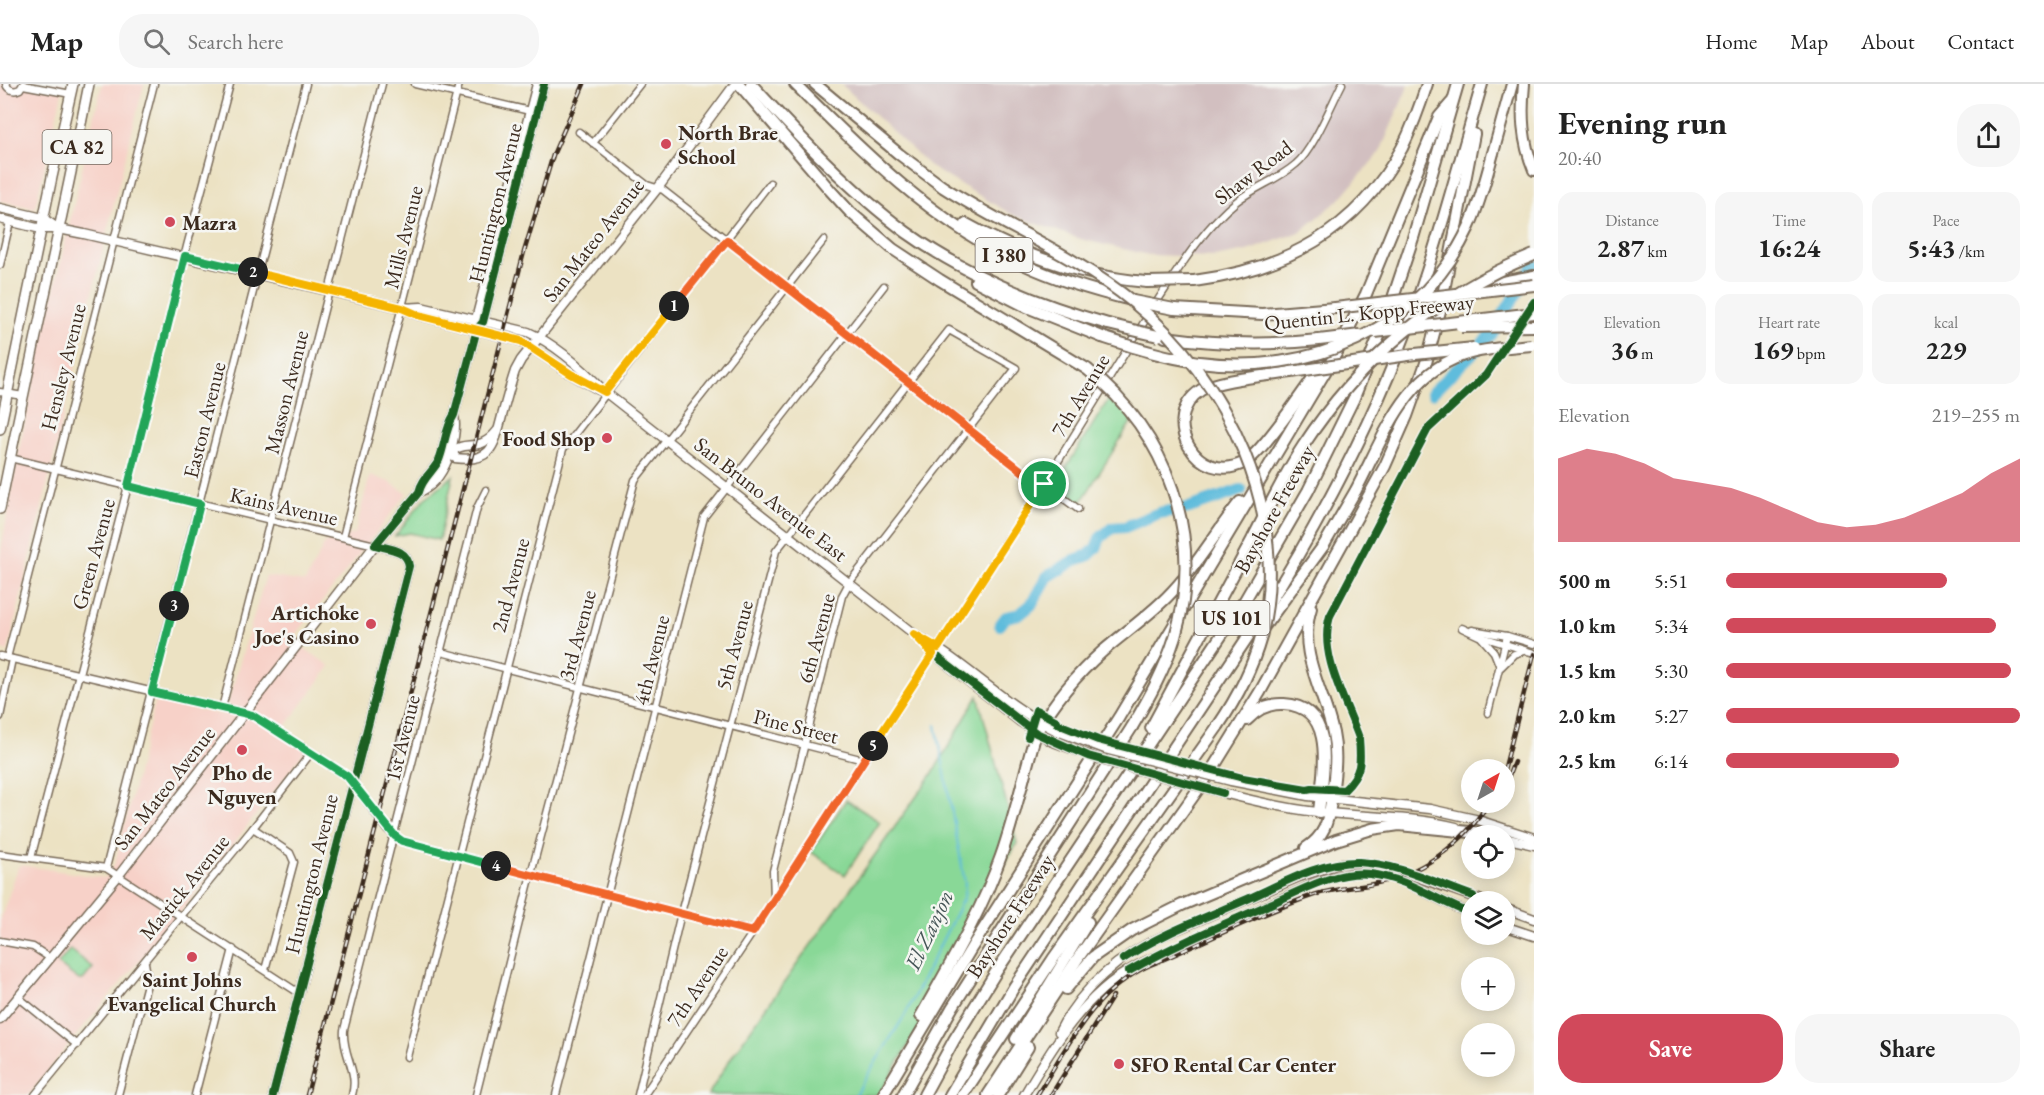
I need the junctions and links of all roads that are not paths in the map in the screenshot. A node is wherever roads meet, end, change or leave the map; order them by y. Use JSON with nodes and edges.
{"nodes":[{"id":1,"x":6,"y":84,"type":"edge"},
{"id":2,"x":23,"y":84,"type":"edge"},
{"id":3,"x":73,"y":84,"type":"edge"},
{"id":4,"x":89,"y":84,"type":"edge"},
{"id":5,"x":154,"y":84,"type":"edge"},
{"id":6,"x":230,"y":84,"type":"edge"},
{"id":7,"x":306,"y":84,"type":"edge"},
{"id":8,"x":382,"y":84,"type":"edge"},
{"id":9,"x":415,"y":84,"type":"edge"},
{"id":10,"x":459,"y":84,"type":"edge"},
{"id":11,"x":537,"y":84,"type":"edge"},
{"id":12,"x":544,"y":84,"type":"edge"},
{"id":13,"x":640,"y":84,"type":"edge"},
{"id":14,"x":737,"y":84,"type":"edge"},
{"id":15,"x":752,"y":84,"type":"edge"},
{"id":16,"x":795,"y":84,"type":"edge"},
{"id":17,"x":815,"y":84,"type":"edge"},
{"id":18,"x":1342,"y":84,"type":"edge"},
{"id":19,"x":1427,"y":84,"type":"edge"},
{"id":20,"x":1458,"y":84,"type":"edge"},
{"id":21,"x":1483,"y":84,"type":"edge"},
{"id":22,"x":1512,"y":84,"type":"edge"},
{"id":23,"x":1523,"y":86,"type":"edge"},
{"id":24,"x":456,"y":93,"type":"junction"},
{"id":25,"x":71,"y":94,"type":"junction"},
{"id":26,"x":1454,"y":99,"type":"junction"},
{"id":27,"x":766,"y":108,"type":"junction"},
{"id":28,"x":533,"y":112,"type":"junction"},
{"id":29,"x":579,"y":132,"type":"dead end"},
{"id":30,"x":593,"y":143,"type":"junction"},
{"id":31,"x":1534,"y":146,"type":"edge"},
{"id":32,"x":1534,"y":170,"type":"edge"},
{"id":33,"x":894,"y":177,"type":"junction"},
{"id":34,"x":770,"y":183,"type":"dead end"},
{"id":35,"x":657,"y":188,"type":"junction"},
{"id":36,"x":0,"y":208,"type":"edge"},
{"id":37,"x":43,"y":218,"type":"junction"},
{"id":38,"x":0,"y":219,"type":"edge"},
{"id":39,"x":10,"y":222,"type":"junction"},
{"id":40,"x":41,"y":229,"type":"junction"},
{"id":41,"x":59,"y":229,"type":"junction"},
{"id":42,"x":907,"y":232,"type":"junction"},
{"id":43,"x":727,"y":240,"type":"junction"},
{"id":44,"x":824,"y":240,"type":"dead end"},
{"id":45,"x":113,"y":241,"type":"junction"},
{"id":46,"x":1193,"y":250,"type":"joint"},
{"id":47,"x":1534,"y":255,"type":"edge"},
{"id":48,"x":185,"y":256,"type":"junction"},
{"id":49,"x":0,"y":265,"type":"edge"},
{"id":50,"x":257,"y":273,"type":"junction"},
{"id":51,"x":1375,"y":274,"type":"junction"},
{"id":52,"x":1534,"y":276,"type":"edge"},
{"id":53,"x":1534,"y":285,"type":"edge"},
{"id":54,"x":787,"y":286,"type":"junction"},
{"id":55,"x":885,"y":286,"type":"dead end"},
{"id":56,"x":329,"y":291,"type":"junction"},
{"id":57,"x":1382,"y":303,"type":"junction"},
{"id":58,"x":402,"y":308,"type":"junction"},
{"id":59,"x":1534,"y":313,"type":"edge"},
{"id":60,"x":478,"y":324,"type":"junction"},
{"id":61,"x":1428,"y":325,"type":"junction"},
{"id":62,"x":1534,"y":326,"type":"edge"},
{"id":63,"x":847,"y":334,"type":"junction"},
{"id":64,"x":539,"y":337,"type":"junction"},
{"id":65,"x":1533,"y":344,"type":"edge"},
{"id":66,"x":531,"y":346,"type":"junction"},
{"id":67,"x":1016,"y":368,"type":"joint"},
{"id":68,"x":909,"y":382,"type":"junction"},
{"id":69,"x":4,"y":392,"type":"edge"},
{"id":70,"x":605,"y":392,"type":"junction"},
{"id":71,"x":23,"y":396,"type":"junction"},
{"id":72,"x":0,"y":429,"type":"edge"},
{"id":73,"x":969,"y":429,"type":"junction"},
{"id":74,"x":666,"y":440,"type":"junction"},
{"id":75,"x":448,"y":451,"type":"junction"},
{"id":76,"x":10,"y":458,"type":"junction"},
{"id":77,"x":54,"y":469,"type":"junction"},
{"id":78,"x":1259,"y":482,"type":"junction"},
{"id":79,"x":1044,"y":484,"type":"junction"},
{"id":80,"x":128,"y":486,"type":"junction"},
{"id":81,"x":728,"y":488,"type":"junction"},
{"id":82,"x":486,"y":490,"type":"dead end"},
{"id":83,"x":200,"y":504,"type":"junction"},
{"id":84,"x":0,"y":509,"type":"edge"},
{"id":85,"x":1078,"y":509,"type":"dead end"},
{"id":86,"x":270,"y":520,"type":"junction"},
{"id":87,"x":788,"y":535,"type":"junction"},
{"id":88,"x":343,"y":537,"type":"junction"},
{"id":89,"x":375,"y":545,"type":"junction"},
{"id":90,"x":1333,"y":561,"type":"junction"},
{"id":91,"x":849,"y":584,"type":"junction"},
{"id":92,"x":1479,"y":636,"type":"junction"},
{"id":93,"x":1508,"y":636,"type":"junction"},
{"id":94,"x":1505,"y":644,"type":"junction"},
{"id":95,"x":1534,"y":644,"type":"edge"},
{"id":96,"x":1525,"y":650,"type":"junction"},
{"id":97,"x":935,"y":651,"type":"junction"},
{"id":98,"x":441,"y":652,"type":"junction"},
{"id":99,"x":1534,"y":654,"type":"edge"},
{"id":100,"x":6,"y":658,"type":"edge"},
{"id":101,"x":1500,"y":667,"type":"junction"},
{"id":102,"x":506,"y":669,"type":"junction"},
{"id":103,"x":79,"y":674,"type":"junction"},
{"id":104,"x":1217,"y":683,"type":"junction"},
{"id":105,"x":580,"y":687,"type":"junction"},
{"id":106,"x":152,"y":692,"type":"junction"},
{"id":107,"x":656,"y":707,"type":"junction"},
{"id":108,"x":222,"y":708,"type":"junction"},
{"id":109,"x":246,"y":713,"type":"junction"},
{"id":110,"x":1488,"y":713,"type":"dead end"},
{"id":111,"x":0,"y":717,"type":"edge"},
{"id":112,"x":730,"y":726,"type":"junction"},
{"id":113,"x":1039,"y":728,"type":"junction"},
{"id":114,"x":804,"y":745,"type":"junction"},
{"id":115,"x":310,"y":753,"type":"junction"},
{"id":116,"x":864,"y":760,"type":"junction"},
{"id":117,"x":1213,"y":768,"type":"junction"},
{"id":118,"x":353,"y":783,"type":"junction"},
{"id":119,"x":1112,"y":798,"type":"junction"},
{"id":120,"x":1326,"y":798,"type":"junction"},
{"id":121,"x":1161,"y":808,"type":"junction"},
{"id":122,"x":1324,"y":813,"type":"junction"},
{"id":123,"x":253,"y":828,"type":"junction"},
{"id":124,"x":1461,"y":829,"type":"edge"},
{"id":125,"x":1461,"y":831,"type":"edge"},
{"id":126,"x":395,"y":836,"type":"junction"},
{"id":127,"x":1534,"y":838,"type":"edge"},
{"id":128,"x":1515,"y":841,"type":"edge"},
{"id":129,"x":1534,"y":845,"type":"edge"},
{"id":130,"x":0,"y":854,"type":"edge"},
{"id":131,"x":459,"y":856,"type":"junction"},
{"id":132,"x":31,"y":858,"type":"junction"},
{"id":133,"x":106,"y":868,"type":"junction"},
{"id":134,"x":1269,"y":868,"type":"junction"},
{"id":135,"x":531,"y":874,"type":"junction"},
{"id":136,"x":119,"y":875,"type":"junction"},
{"id":137,"x":607,"y":893,"type":"junction"},
{"id":138,"x":1461,"y":893,"type":"edge"},
{"id":139,"x":774,"y":898,"type":"junction"},
{"id":140,"x":1461,"y":910,"type":"edge"},
{"id":141,"x":1515,"y":912,"type":"edge"},
{"id":142,"x":681,"y":913,"type":"junction"},
{"id":143,"x":182,"y":916,"type":"junction"},
{"id":144,"x":1534,"y":919,"type":"edge"},
{"id":145,"x":1003,"y":928,"type":"junction"},
{"id":146,"x":1515,"y":930,"type":"edge"},
{"id":147,"x":753,"y":932,"type":"junction"},
{"id":148,"x":1534,"y":936,"type":"edge"},
{"id":149,"x":0,"y":941,"type":"edge"},
{"id":150,"x":232,"y":949,"type":"junction"},
{"id":151,"x":50,"y":958,"type":"junction"},
{"id":152,"x":145,"y":963,"type":"junction"},
{"id":153,"x":265,"y":970,"type":"junction"},
{"id":154,"x":299,"y":993,"type":"junction"},
{"id":155,"x":18,"y":997,"type":"junction"},
{"id":156,"x":0,"y":1019,"type":"edge"},
{"id":157,"x":77,"y":1045,"type":"junction"},
{"id":158,"x":407,"y":1057,"type":"dead end"},
{"id":159,"x":1047,"y":1057,"type":"junction"},
{"id":160,"x":993,"y":1081,"type":"junction"},
{"id":161,"x":35,"y":1095,"type":"edge"},
{"id":162,"x":118,"y":1095,"type":"edge"},
{"id":163,"x":195,"y":1095,"type":"edge"},
{"id":164,"x":273,"y":1095,"type":"edge"},
{"id":165,"x":352,"y":1095,"type":"edge"},
{"id":166,"x":476,"y":1095,"type":"edge"},
{"id":167,"x":556,"y":1095,"type":"edge"},
{"id":168,"x":638,"y":1095,"type":"edge"},
{"id":169,"x":644,"y":1095,"type":"edge"},
{"id":170,"x":877,"y":1095,"type":"edge"},
{"id":171,"x":883,"y":1095,"type":"edge"},
{"id":172,"x":896,"y":1095,"type":"edge"},
{"id":173,"x":903,"y":1095,"type":"edge"},
{"id":174,"x":924,"y":1095,"type":"edge"},
{"id":175,"x":950,"y":1095,"type":"edge"},
{"id":176,"x":963,"y":1095,"type":"edge"},
{"id":177,"x":982,"y":1095,"type":"edge"},
{"id":178,"x":988,"y":1095,"type":"edge"},
{"id":179,"x":998,"y":1095,"type":"edge"},
{"id":180,"x":1024,"y":1095,"type":"edge"}],
"edges":[{"from":1,"to":2,"type":"street"},
{"from":2,"to":25,"type":"street"},
{"from":3,"to":25,"type":"main road","number":"CA 82"},
{"from":4,"to":41,"type":"main road","number":"CA 82"},
{"from":5,"to":45,"type":"street","name":"Hensley Avenue"},
{"from":6,"to":48,"type":"street","name":"Green Avenue"},
{"from":7,"to":50,"type":"street","name":"Easton Avenue"},
{"from":8,"to":56,"type":"street","name":"Masson Avenue"},
{"from":9,"to":24,"type":"street"},
{"from":10,"to":24,"type":"street","name":"Mills Avenue"},
{"from":11,"to":28,"type":"street","name":"Huntington Avenue"},
{"from":12,"to":28,"type":"street","name":"Huntington Avenue"},
{"from":13,"to":30,"type":"street"},
{"from":14,"to":27,"type":"highway"},
{"from":14,"to":35,"type":"street","name":"San Mateo Avenue"},
{"from":15,"to":27,"type":"highway","name":"Quentin L. Kopp Freeway","number":"I 380"},
{"from":16,"to":33,"type":"highway","name":"Quentin L. Kopp Freeway","number":"I 380"},
{"from":17,"to":121,"type":"highway","bridge":true},
{"from":18,"to":46,"type":"street","name":"Shaw Road"},
{"from":19,"to":33,"type":"highway","bridge":true},
{"from":20,"to":26,"type":"highway","name":"Bayshore Freeway","number":"US 101"},
{"from":21,"to":90,"type":"highway"},
{"from":21,"to":104,"type":"highway","name":"Bayshore Freeway","number":"US 101"},
{"from":22,"to":42,"type":"highway","bridge":true},
{"from":23,"to":31,"type":"highway"},
{"from":23,"to":32,"type":"highway"},
{"from":24,"to":28,"type":"street"},
{"from":24,"to":58,"type":"street","name":"Mills Avenue"},
{"from":25,"to":37,"type":"main road","number":"CA 82"},
{"from":26,"to":51,"type":"highway"},
{"from":26,"to":119,"type":"highway","name":"Bayshore Freeway","number":"US 101"},
{"from":27,"to":42,"type":"highway","name":"Quentin L. Kopp Freeway","number":"I 380"},
{"from":27,"to":145,"type":"highway","bridge":true},
{"from":28,"to":60,"type":"street","name":"Huntington Avenue"},
{"from":29,"to":30,"type":"street"},
{"from":30,"to":35,"type":"street"},
{"from":33,"to":57,"type":"highway","name":"Quentin L. Kopp Freeway","number":"I 380","bridge":true},
{"from":34,"to":43,"type":"street","name":"2nd Avenue"},
{"from":35,"to":43,"type":"street"},
{"from":35,"to":64,"type":"street","name":"San Mateo Avenue"},
{"from":36,"to":37,"type":"street"},
{"from":37,"to":40,"type":"main road","number":"CA 82"},
{"from":37,"to":41,"type":"street"},
{"from":38,"to":39,"type":"street"},
{"from":39,"to":40,"type":"street"},
{"from":39,"to":49,"type":"street"},
{"from":40,"to":41,"type":"street"},
{"from":40,"to":69,"type":"main road","number":"CA 82"},
{"from":41,"to":45,"type":"street"},
{"from":41,"to":71,"type":"main road","number":"CA 82"},
{"from":42,"to":61,"type":"highway","name":"Quentin L. Kopp Freeway","number":"I 380","bridge":true},
{"from":43,"to":54,"type":"street"},
{"from":43,"to":70,"type":"street","name":"2nd Avenue"},
{"from":44,"to":54,"type":"street","name":"3rd Avenue"},
{"from":45,"to":48,"type":"street"},
{"from":45,"to":77,"type":"street","name":"Hensley Avenue"},
{"from":46,"to":79,"type":"street","name":"7th Avenue"},
{"from":47,"to":119,"type":"highway","bridge":true},
{"from":48,"to":50,"type":"street"},
{"from":48,"to":80,"type":"street","name":"Green Avenue"},
{"from":50,"to":56,"type":"street"},
{"from":50,"to":83,"type":"street","name":"Easton Avenue"},
{"from":51,"to":65,"type":"highway","bridge":true},
{"from":51,"to":78,"type":"highway"},
{"from":52,"to":57,"type":"highway","bridge":true},
{"from":53,"to":57,"type":"highway","name":"Quentin L. Kopp Freeway","number":"I 380","bridge":true},
{"from":54,"to":63,"type":"street"},
{"from":54,"to":74,"type":"street","name":"3rd Avenue"},
{"from":55,"to":63,"type":"street","name":"4th Avenue"},
{"from":56,"to":58,"type":"street"},
{"from":56,"to":86,"type":"street","name":"Masson Avenue"},
{"from":58,"to":60,"type":"street"},
{"from":58,"to":88,"type":"street","name":"Mills Avenue"},
{"from":59,"to":61,"type":"highway","name":"Quentin L. Kopp Freeway","number":"I 380","bridge":true},
{"from":60,"to":64,"type":"street"},
{"from":60,"to":66,"type":"street","name":"San Bruno Avenue East"},
{"from":60,"to":75,"type":"street","name":"Huntington Avenue"},
{"from":61,"to":62,"type":"highway","bridge":true},
{"from":63,"to":68,"type":"street"},
{"from":63,"to":81,"type":"street","name":"4th Avenue"},
{"from":64,"to":66,"type":"street","name":"San Mateo Avenue"},
{"from":64,"to":70,"type":"street","name":"San Bruno Avenue East"},
{"from":65,"to":104,"type":"highway","bridge":true},
{"from":66,"to":70,"type":"street","name":"San Bruno Avenue East"},
{"from":66,"to":75,"type":"street","name":"San Mateo Avenue"},
{"from":67,"to":68,"type":"street","name":"5th Avenue"},
{"from":67,"to":73,"type":"street","name":"6th Avenue"},
{"from":68,"to":73,"type":"street"},
{"from":68,"to":87,"type":"street","name":"5th Avenue"},
{"from":69,"to":71,"type":"street"},
{"from":69,"to":72,"type":"main road","number":"CA 82"},
{"from":70,"to":74,"type":"street","name":"San Bruno Avenue East"},
{"from":70,"to":102,"type":"street","name":"2nd Avenue"},
{"from":71,"to":76,"type":"main road","number":"CA 82"},
{"from":73,"to":79,"type":"street"},
{"from":73,"to":91,"type":"street","name":"6th Avenue"},
{"from":74,"to":81,"type":"street","name":"San Bruno Avenue East"},
{"from":74,"to":105,"type":"street","name":"3rd Avenue"},
{"from":75,"to":89,"type":"street","name":"San Mateo Avenue"},
{"from":76,"to":77,"type":"street","name":"Kains Avenue"},
{"from":76,"to":84,"type":"main road","number":"CA 82"},
{"from":77,"to":80,"type":"street","name":"Kains Avenue"},
{"from":77,"to":100,"type":"street","name":"Hensley Avenue"},
{"from":78,"to":113,"type":"highway"},
{"from":78,"to":171,"type":"highway"},
{"from":79,"to":85,"type":"street"},
{"from":79,"to":97,"type":"street","name":"7th Avenue"},
{"from":80,"to":83,"type":"street","name":"Kains Avenue"},
{"from":80,"to":103,"type":"street","name":"Green Avenue"},
{"from":81,"to":87,"type":"street","name":"San Bruno Avenue East"},
{"from":81,"to":107,"type":"street","name":"4th Avenue"},
{"from":82,"to":98,"type":"street","name":"1st Avenue"},
{"from":83,"to":86,"type":"street","name":"Kains Avenue"},
{"from":83,"to":106,"type":"street","name":"Easton Avenue"},
{"from":86,"to":88,"type":"street","name":"Kains Avenue"},
{"from":86,"to":108,"type":"street","name":"Masson Avenue"},
{"from":87,"to":91,"type":"street","name":"San Bruno Avenue East"},
{"from":87,"to":112,"type":"street","name":"5th Avenue"},
{"from":88,"to":89,"type":"street","name":"Kains Avenue"},
{"from":89,"to":109,"type":"street","name":"San Mateo Avenue"},
{"from":89,"to":118,"type":"street","name":"Huntington Avenue"},
{"from":90,"to":117,"type":"highway"},
{"from":90,"to":120,"type":"highway"},
{"from":91,"to":97,"type":"street","name":"San Bruno Avenue East"},
{"from":91,"to":114,"type":"street","name":"6th Avenue"},
{"from":92,"to":93,"type":"street"},
{"from":92,"to":94,"type":"street"},
{"from":92,"to":101,"type":"street"},
{"from":93,"to":94,"type":"street"},
{"from":93,"to":95,"type":"street"},
{"from":94,"to":96,"type":"street"},
{"from":94,"to":101,"type":"street"},
{"from":96,"to":99,"type":"street"},
{"from":96,"to":101,"type":"street"},
{"from":97,"to":113,"type":"street","name":"San Bruno Avenue East"},
{"from":97,"to":116,"type":"street","name":"7th Avenue"},
{"from":98,"to":102,"type":"street","name":"Pine Street"},
{"from":98,"to":126,"type":"street","name":"1st Avenue"},
{"from":100,"to":103,"type":"street"},
{"from":100,"to":111,"type":"street","name":"Hensley Avenue"},
{"from":101,"to":110,"type":"street"},
{"from":102,"to":105,"type":"street","name":"Pine Street"},
{"from":102,"to":131,"type":"street","name":"2nd Avenue"},
{"from":103,"to":106,"type":"street"},
{"from":103,"to":132,"type":"street","name":"Green Avenue"},
{"from":104,"to":175,"type":"highway","name":"Bayshore Freeway","number":"US 101"},
{"from":105,"to":107,"type":"street","name":"Pine Street"},
{"from":105,"to":135,"type":"street","name":"3rd Avenue"},
{"from":106,"to":108,"type":"street"},
{"from":106,"to":133,"type":"street","name":"Easton Avenue"},
{"from":107,"to":112,"type":"street","name":"Pine Street"},
{"from":107,"to":137,"type":"street","name":"4th Avenue"},
{"from":108,"to":109,"type":"street"},
{"from":109,"to":115,"type":"street"},
{"from":109,"to":136,"type":"street","name":"San Mateo Avenue"},
{"from":112,"to":114,"type":"street","name":"Pine Street"},
{"from":112,"to":142,"type":"street","name":"5th Avenue"},
{"from":113,"to":120,"type":"street","name":"San Bruno Avenue East","bridge":true},
{"from":113,"to":122,"type":"street","name":"San Bruno Avenue East","bridge":true},
{"from":113,"to":170,"type":"highway"},
{"from":114,"to":116,"type":"street","name":"Pine Street"},
{"from":114,"to":139,"type":"street","name":"6th Avenue"},
{"from":115,"to":118,"type":"street"},
{"from":115,"to":123,"type":"street","name":"Mastick Avenue"},
{"from":116,"to":139,"type":"street","name":"7th Avenue"},
{"from":117,"to":120,"type":"highway"},
{"from":117,"to":160,"type":"highway"},
{"from":118,"to":126,"type":"street"},
{"from":118,"to":154,"type":"street","name":"Huntington Avenue"},
{"from":119,"to":174,"type":"highway","name":"Bayshore Freeway","number":"US 101"},
{"from":120,"to":122,"type":"highway"},
{"from":120,"to":127,"type":"street","name":"San Bruno Avenue East"},
{"from":121,"to":160,"type":"highway"},
{"from":121,"to":176,"type":"highway"},
{"from":122,"to":124,"type":"street","name":"San Bruno Avenue East"},
{"from":122,"to":134,"type":"highway"},
{"from":123,"to":143,"type":"street","name":"Mastick Avenue"},
{"from":123,"to":153,"type":"street"},
{"from":125,"to":134,"type":"highway"},
{"from":126,"to":131,"type":"street"},
{"from":126,"to":165,"type":"street","name":"1st Avenue"},
{"from":128,"to":129,"type":"street"},
{"from":130,"to":132,"type":"street"},
{"from":131,"to":135,"type":"street"},
{"from":131,"to":158,"type":"street","name":"2nd Avenue"},
{"from":132,"to":133,"type":"street"},
{"from":133,"to":136,"type":"street"},
{"from":134,"to":179,"type":"highway"},
{"from":135,"to":137,"type":"street"},
{"from":135,"to":166,"type":"street","name":"3rd Avenue"},
{"from":136,"to":143,"type":"street"},
{"from":136,"to":151,"type":"street","name":"San Mateo Avenue"},
{"from":137,"to":142,"type":"street"},
{"from":137,"to":167,"type":"street","name":"4th Avenue"},
{"from":138,"to":159,"type":"street"},
{"from":139,"to":147,"type":"street","name":"7th Avenue"},
{"from":140,"to":159,"type":"street"},
{"from":141,"to":144,"type":"street"},
{"from":142,"to":147,"type":"street"},
{"from":142,"to":168,"type":"street","name":"5th Avenue"},
{"from":143,"to":150,"type":"street"},
{"from":143,"to":152,"type":"street","name":"Mastick Avenue"},
{"from":145,"to":172,"type":"highway"},
{"from":145,"to":173,"type":"highway"},
{"from":146,"to":148,"type":"street"},
{"from":147,"to":169,"type":"street","name":"7th Avenue"},
{"from":149,"to":151,"type":"street"},
{"from":150,"to":153,"type":"street"},
{"from":150,"to":163,"type":"street"},
{"from":151,"to":155,"type":"street","name":"San Mateo Avenue"},
{"from":152,"to":157,"type":"street","name":"Mastick Avenue"},
{"from":152,"to":162,"type":"street"},
{"from":153,"to":154,"type":"street"},
{"from":154,"to":164,"type":"street","name":"Huntington Avenue"},
{"from":155,"to":156,"type":"street","name":"San Mateo Avenue"},
{"from":155,"to":157,"type":"street"},
{"from":157,"to":161,"type":"street","name":"Mastick Avenue"},
{"from":159,"to":180,"type":"street"},
{"from":160,"to":177,"type":"highway"},
{"from":160,"to":178,"type":"highway"}]}
